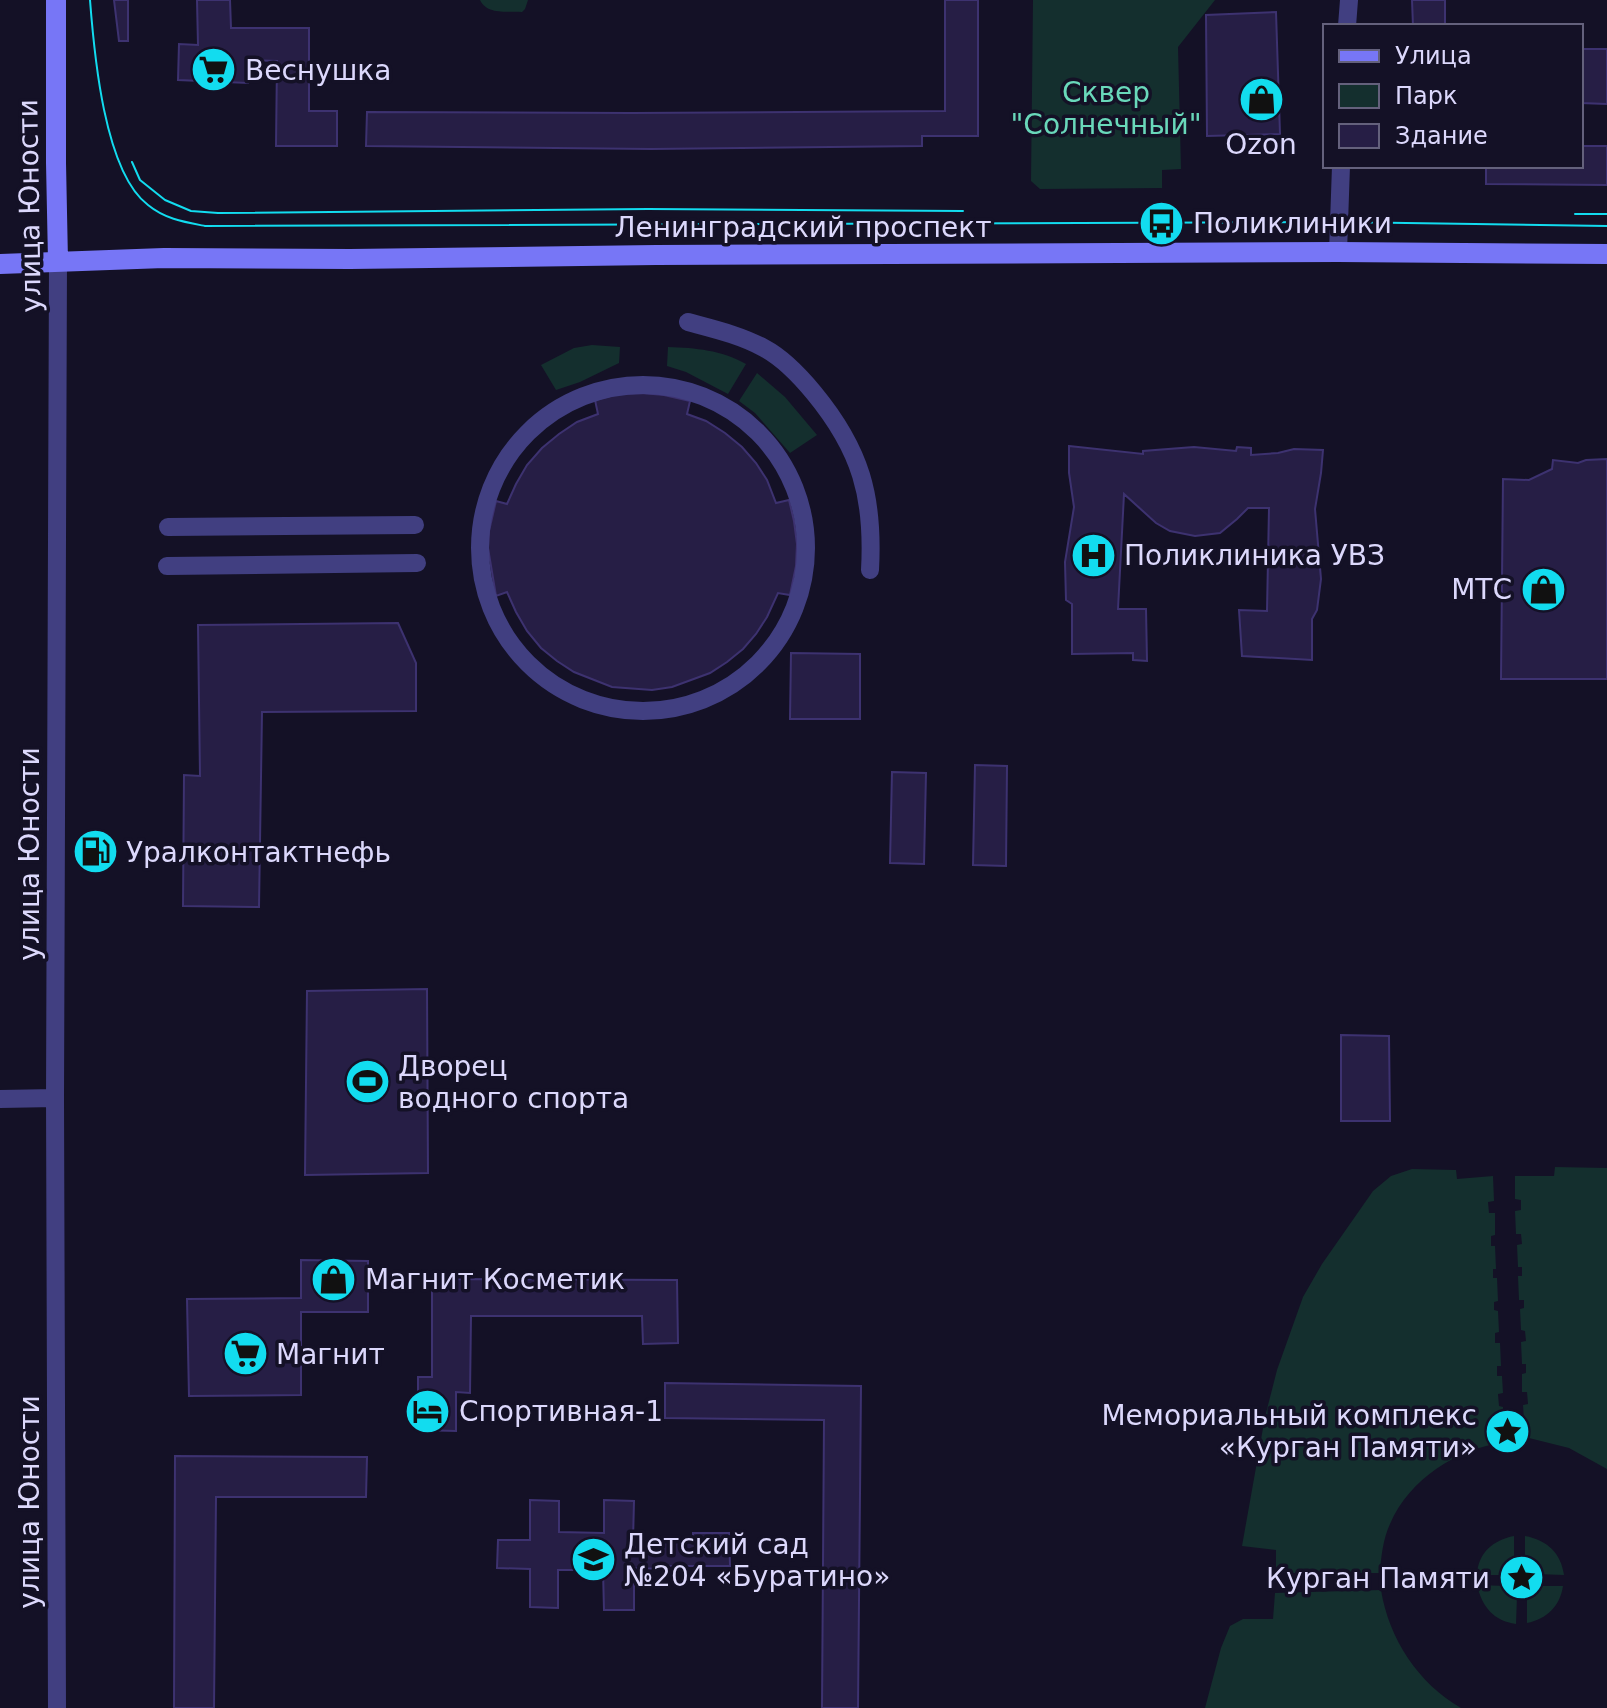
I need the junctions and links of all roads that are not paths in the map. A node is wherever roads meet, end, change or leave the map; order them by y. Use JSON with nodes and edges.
{"nodes":[{"id":1,"x":56,"y":0,"type":"edge"},
{"id":2,"x":1349,"y":0,"type":"edge"},
{"id":3,"x":1347,"y":24,"type":"edge"},
{"id":4,"x":1341,"y":168,"type":"edge"},
{"id":5,"x":1338,"y":252,"type":"junction"},
{"id":6,"x":1607,"y":254,"type":"edge"},
{"id":7,"x":58,"y":261,"type":"junction"},
{"id":8,"x":0,"y":264,"type":"edge"},
{"id":9,"x":688,"y":322,"type":"dead end"},
{"id":10,"x":502,"y":462,"type":"joint"},
{"id":11,"x":415,"y":525,"type":"dead end"},
{"id":12,"x":168,"y":527,"type":"dead end"},
{"id":13,"x":417,"y":563,"type":"dead end"},
{"id":14,"x":167,"y":566,"type":"dead end"},
{"id":15,"x":870,"y":570,"type":"dead end"},
{"id":16,"x":55,"y":1098,"type":"junction"},
{"id":17,"x":0,"y":1099,"type":"edge"},
{"id":18,"x":57,"y":1708,"type":"edge"}],
"edges":[{"from":1,"to":7,"type":"main road","name":"улица Юности"},
{"from":2,"to":3,"type":"street"},
{"from":4,"to":5,"type":"street"},
{"from":5,"to":6,"type":"main road","name":"Ленинградский проспект"},
{"from":5,"to":7,"type":"main road","name":"Ленинградский проспект"},
{"from":7,"to":8,"type":"main road","name":"Ленинградский проспект"},
{"from":7,"to":16,"type":"street","name":"улица Юности"},
{"from":9,"to":15,"type":"street"},
{"from":10,"to":10,"type":"street"},
{"from":11,"to":12,"type":"street"},
{"from":13,"to":14,"type":"street"},
{"from":16,"to":17,"type":"street"},
{"from":16,"to":18,"type":"street","name":"улица Юности"}]}
